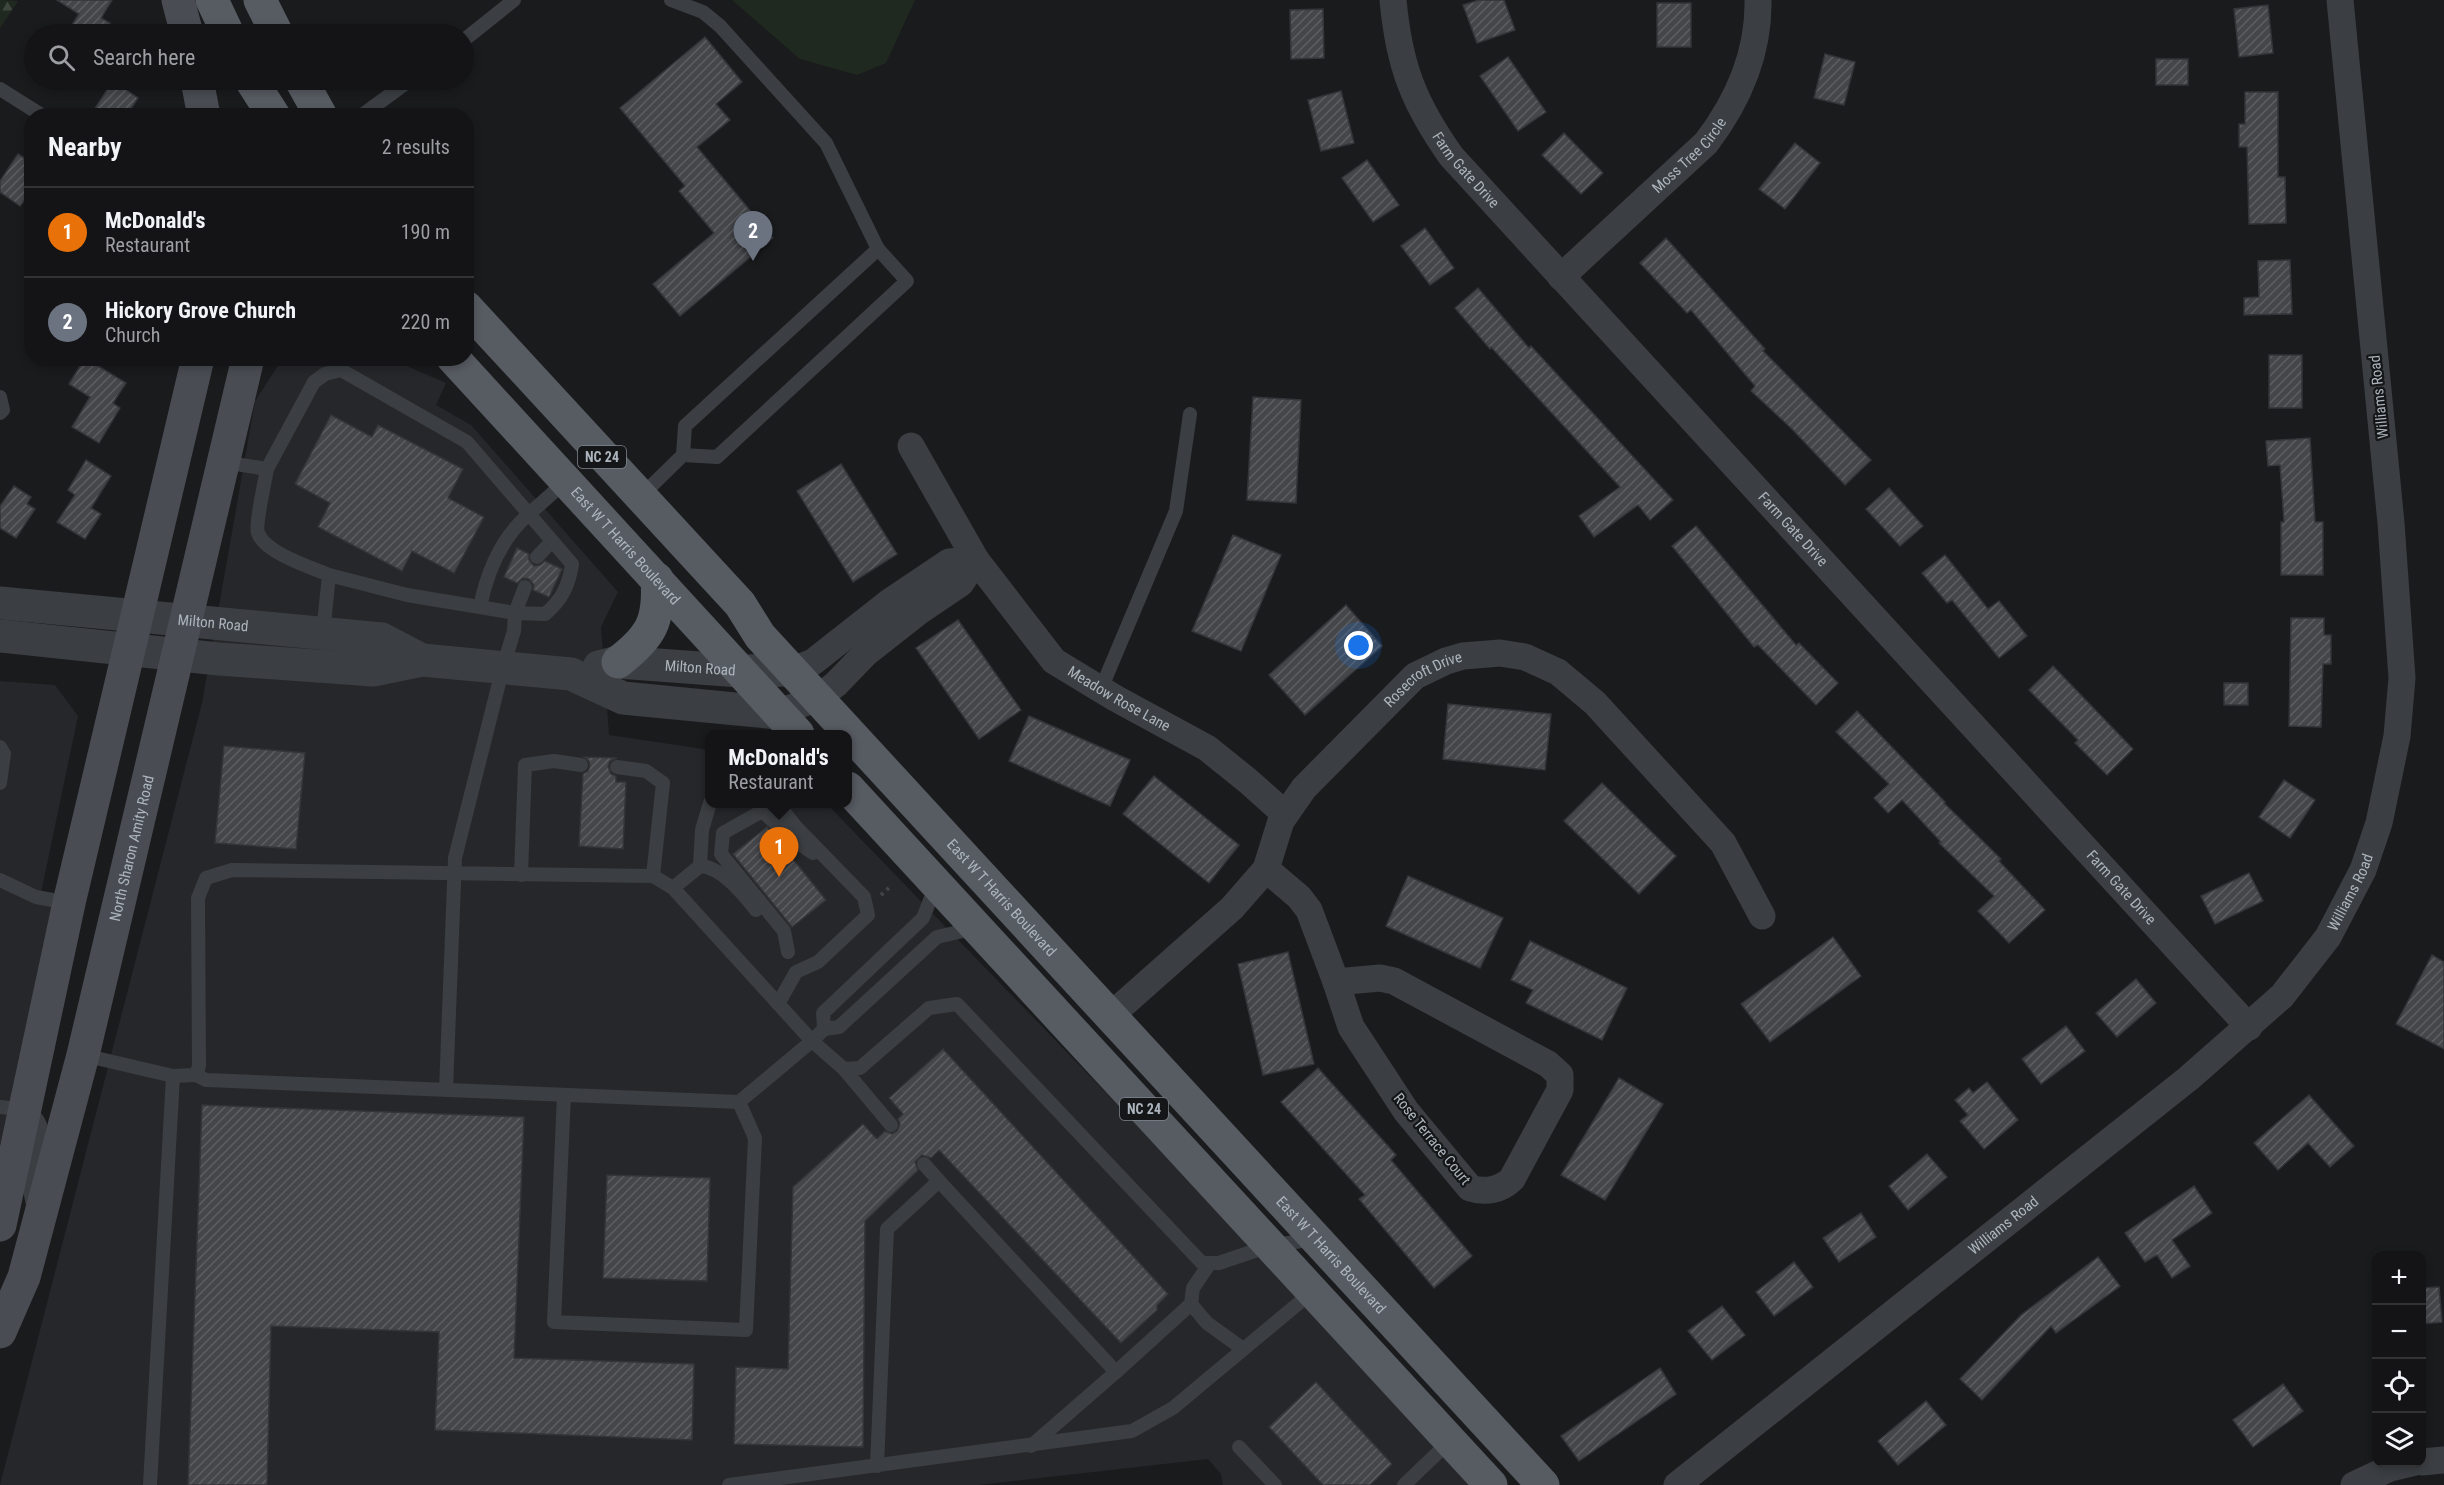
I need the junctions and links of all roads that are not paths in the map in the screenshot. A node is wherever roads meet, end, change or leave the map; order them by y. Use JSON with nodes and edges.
{"nodes":[{"id":1,"x":178,"y":0,"type":"edge"},
{"id":2,"x":212,"y":0,"type":"edge"},
{"id":3,"x":260,"y":0,"type":"edge"},
{"id":4,"x":514,"y":0,"type":"edge"},
{"id":5,"x":670,"y":0,"type":"edge"},
{"id":6,"x":1393,"y":0,"type":"edge"},
{"id":7,"x":1758,"y":0,"type":"edge"},
{"id":8,"x":2340,"y":0,"type":"edge"},
{"id":9,"x":184,"y":24,"type":"edge"},
{"id":10,"x":223,"y":24,"type":"edge"},
{"id":11,"x":272,"y":24,"type":"edge"},
{"id":12,"x":474,"y":32,"type":"edge"},
{"id":13,"x":0,"y":89,"type":"edge"},
{"id":14,"x":199,"y":90,"type":"edge"},
{"id":15,"x":257,"y":90,"type":"edge"},
{"id":16,"x":306,"y":90,"type":"edge"},
{"id":17,"x":396,"y":90,"type":"edge"},
{"id":18,"x":31,"y":108,"type":"edge"},
{"id":19,"x":202,"y":108,"type":"edge"},
{"id":20,"x":268,"y":108,"type":"edge"},
{"id":21,"x":316,"y":108,"type":"edge"},
{"id":22,"x":372,"y":108,"type":"edge"},
{"id":23,"x":878,"y":249,"type":"junction"},
{"id":24,"x":1561,"y":277,"type":"junction"},
{"id":25,"x":474,"y":316,"type":"edge"},
{"id":26,"x":196,"y":366,"type":"edge"},
{"id":27,"x":246,"y":366,"type":"edge"},
{"id":28,"x":460,"y":366,"type":"edge"},
{"id":29,"x":0,"y":397,"type":"edge"},
{"id":30,"x":0,"y":413,"type":"edge"},
{"id":31,"x":1190,"y":414,"type":"dead end"},
{"id":32,"x":911,"y":446,"type":"dead end"},
{"id":33,"x":683,"y":454,"type":"junction"},
{"id":34,"x":223,"y":462,"type":"junction"},
{"id":35,"x":267,"y":469,"type":"junction"},
{"id":36,"x":565,"y":482,"type":"junction"},
{"id":37,"x":640,"y":498,"type":"junction"},
{"id":38,"x":529,"y":514,"type":"junction"},
{"id":39,"x":552,"y":541,"type":"junction"},
{"id":40,"x":537,"y":557,"type":"dead end"},
{"id":41,"x":976,"y":560,"type":"junction"},
{"id":42,"x":329,"y":575,"type":"junction"},
{"id":43,"x":657,"y":579,"type":"junction"},
{"id":44,"x":525,"y":587,"type":"dead end"},
{"id":45,"x":0,"y":603,"type":"edge"},
{"id":46,"x":480,"y":607,"type":"junction"},
{"id":47,"x":515,"y":613,"type":"junction"},
{"id":48,"x":137,"y":617,"type":"junction"},
{"id":49,"x":186,"y":621,"type":"junction"},
{"id":50,"x":323,"y":634,"type":"junction"},
{"id":51,"x":0,"y":636,"type":"edge"},
{"id":52,"x":129,"y":650,"type":"junction"},
{"id":53,"x":179,"y":654,"type":"junction"},
{"id":54,"x":422,"y":660,"type":"junction"},
{"id":55,"x":618,"y":662,"type":"junction"},
{"id":56,"x":502,"y":667,"type":"junction"},
{"id":57,"x":793,"y":670,"type":"junction"},
{"id":58,"x":740,"y":671,"type":"junction"},
{"id":59,"x":571,"y":674,"type":"junction"},
{"id":60,"x":1101,"y":689,"type":"junction"},
{"id":61,"x":818,"y":698,"type":"junction"},
{"id":62,"x":788,"y":724,"type":"edge"},
{"id":63,"x":847,"y":730,"type":"edge"},
{"id":64,"x":852,"y":735,"type":"edge"},
{"id":65,"x":0,"y":747,"type":"edge"},
{"id":66,"x":581,"y":765,"type":"dead end"},
{"id":67,"x":617,"y":768,"type":"dead end"},
{"id":68,"x":0,"y":783,"type":"edge"},
{"id":69,"x":852,"y":792,"type":"edge"},
{"id":70,"x":709,"y":808,"type":"edge"},
{"id":71,"x":782,"y":808,"type":"edge"},
{"id":72,"x":1285,"y":814,"type":"junction"},
{"id":73,"x":830,"y":863,"type":"junction"},
{"id":74,"x":700,"y":866,"type":"junction"},
{"id":75,"x":1266,"y":869,"type":"junction"},
{"id":76,"x":453,"y":873,"type":"junction"},
{"id":77,"x":521,"y":875,"type":"junction"},
{"id":78,"x":653,"y":876,"type":"junction"},
{"id":79,"x":0,"y":880,"type":"edge"},
{"id":80,"x":936,"y":885,"type":"junction"},
{"id":81,"x":673,"y":888,"type":"junction"},
{"id":82,"x":69,"y":903,"type":"junction"},
{"id":83,"x":1762,"y":916,"type":"dead end"},
{"id":84,"x":976,"y":928,"type":"junction"},
{"id":85,"x":788,"y":952,"type":"junction"},
{"id":86,"x":796,"y":972,"type":"junction"},
{"id":87,"x":1336,"y":982,"type":"junction"},
{"id":88,"x":778,"y":1004,"type":"junction"},
{"id":89,"x":1110,"y":1016,"type":"junction"},
{"id":90,"x":2249,"y":1027,"type":"junction"},
{"id":91,"x":824,"y":1029,"type":"junction"},
{"id":92,"x":812,"y":1041,"type":"junction"},
{"id":93,"x":83,"y":1055,"type":"junction"},
{"id":94,"x":844,"y":1070,"type":"junction"},
{"id":95,"x":196,"y":1075,"type":"junction"},
{"id":96,"x":173,"y":1076,"type":"junction"},
{"id":97,"x":446,"y":1090,"type":"junction"},
{"id":98,"x":564,"y":1095,"type":"junction"},
{"id":99,"x":740,"y":1102,"type":"junction"},
{"id":100,"x":12,"y":1108,"type":"edge"},
{"id":101,"x":891,"y":1125,"type":"dead end"},
{"id":102,"x":924,"y":1164,"type":"dead end"},
{"id":103,"x":939,"y":1181,"type":"junction"},
{"id":104,"x":1,"y":1218,"type":"edge"},
{"id":105,"x":37,"y":1228,"type":"junction"},
{"id":106,"x":1316,"y":1239,"type":"junction"},
{"id":107,"x":1269,"y":1245,"type":"junction"},
{"id":108,"x":1210,"y":1263,"type":"junction"},
{"id":109,"x":1312,"y":1292,"type":"junction"},
{"id":110,"x":1191,"y":1304,"type":"junction"},
{"id":111,"x":0,"y":1332,"type":"edge"},
{"id":112,"x":1243,"y":1349,"type":"junction"},
{"id":113,"x":1116,"y":1372,"type":"junction"},
{"id":114,"x":1450,"y":1441,"type":"junction"},
{"id":115,"x":1031,"y":1446,"type":"junction"},
{"id":116,"x":1239,"y":1447,"type":"dead end"},
{"id":117,"x":2444,"y":1460,"type":"edge"},
{"id":118,"x":2426,"y":1462,"type":"edge"},
{"id":119,"x":877,"y":1466,"type":"junction"},
{"id":120,"x":2394,"y":1467,"type":"edge"},
{"id":121,"x":150,"y":1485,"type":"edge"},
{"id":122,"x":729,"y":1485,"type":"edge"},
{"id":123,"x":1275,"y":1485,"type":"edge"},
{"id":124,"x":1404,"y":1485,"type":"edge"},
{"id":125,"x":1491,"y":1485,"type":"edge"},
{"id":126,"x":1543,"y":1485,"type":"edge"},
{"id":127,"x":1677,"y":1485,"type":"edge"},
{"id":128,"x":2354,"y":1485,"type":"edge"}],
"edges":[{"from":1,"to":9,"type":"main road"},
{"from":2,"to":10,"type":"main road"},
{"from":3,"to":11,"type":"main road"},
{"from":4,"to":12,"type":"lane"},
{"from":5,"to":23,"type":"lane"},
{"from":6,"to":24,"type":"street","name":"Farm Gate Drive"},
{"from":7,"to":24,"type":"street","name":"Moss Tree Circle"},
{"from":8,"to":90,"type":"street","name":"Williams Road"},
{"from":13,"to":18,"type":"lane"},
{"from":14,"to":19,"type":"main road"},
{"from":15,"to":20,"type":"main road"},
{"from":16,"to":21,"type":"main road"},
{"from":17,"to":22,"type":"lane"},
{"from":23,"to":33,"type":"lane"},
{"from":23,"to":33,"type":"lane"},
{"from":24,"to":90,"type":"street","name":"Farm Gate Drive"},
{"from":25,"to":37,"type":"main road","name":"East W T Harris Boulevard","number":"NC 24"},
{"from":26,"to":48,"type":"main road"},
{"from":27,"to":34,"type":"main road","name":"North Sharon Amity Road"},
{"from":28,"to":36,"type":"main road","name":"East W T Harris Boulevard","number":"NC 24"},
{"from":29,"to":30,"type":"lane"},
{"from":31,"to":60,"type":"lane"},
{"from":32,"to":41,"type":"street","name":"Meadow Rose Lane"},
{"from":33,"to":37,"type":"lane"},
{"from":34,"to":35,"type":"lane"},
{"from":34,"to":49,"type":"main road","name":"North Sharon Amity Road"},
{"from":35,"to":38,"type":"lane"},
{"from":35,"to":42,"type":"lane"},
{"from":36,"to":38,"type":"lane"},
{"from":36,"to":43,"type":"main road","name":"East W T Harris Boulevard","number":"NC 24"},
{"from":37,"to":57,"type":"main road","name":"East W T Harris Boulevard","number":"NC 24"},
{"from":38,"to":39,"type":"lane"},
{"from":38,"to":46,"type":"lane"},
{"from":39,"to":40,"type":"lane"},
{"from":39,"to":47,"type":"lane"},
{"from":41,"to":57,"type":"street"},
{"from":41,"to":60,"type":"street","name":"Meadow Rose Lane"},
{"from":41,"to":61,"type":"street"},
{"from":42,"to":46,"type":"lane"},
{"from":42,"to":50,"type":"lane"},
{"from":43,"to":55,"type":"main road"},
{"from":43,"to":58,"type":"main road","name":"East W T Harris Boulevard","number":"NC 24"},
{"from":44,"to":47,"type":"lane"},
{"from":45,"to":48,"type":"street","name":"Milton Road"},
{"from":46,"to":47,"type":"lane"},
{"from":47,"to":56,"type":"lane"},
{"from":48,"to":49,"type":"street","name":"Milton Road"},
{"from":48,"to":52,"type":"main road"},
{"from":49,"to":50,"type":"street","name":"Milton Road"},
{"from":49,"to":53,"type":"main road","name":"North Sharon Amity Road"},
{"from":50,"to":54,"type":"street","name":"Milton Road"},
{"from":51,"to":52,"type":"street","name":"Milton Road"},
{"from":52,"to":53,"type":"street","name":"Milton Road"},
{"from":52,"to":82,"type":"main road"},
{"from":53,"to":54,"type":"street","name":"Milton Road"},
{"from":53,"to":93,"type":"main road","name":"North Sharon Amity Road"},
{"from":54,"to":56,"type":"street","name":"Milton Road"},
{"from":55,"to":58,"type":"street","name":"Milton Road"},
{"from":55,"to":59,"type":"street","name":"Milton Road"},
{"from":56,"to":59,"type":"street","name":"Milton Road"},
{"from":56,"to":76,"type":"lane"},
{"from":57,"to":58,"type":"street","name":"Milton Road"},
{"from":57,"to":61,"type":"main road","name":"East W T Harris Boulevard","number":"NC 24"},
{"from":58,"to":62,"type":"main road","name":"East W T Harris Boulevard","number":"NC 24"},
{"from":59,"to":62,"type":"street","name":"Milton Road"},
{"from":60,"to":72,"type":"street","name":"Meadow Rose Lane"},
{"from":61,"to":62,"type":"street"},
{"from":61,"to":63,"type":"main road","name":"East W T Harris Boulevard","number":"NC 24"},
{"from":64,"to":89,"type":"main road","name":"East W T Harris Boulevard","number":"NC 24"},
{"from":65,"to":68,"type":"lane"},
{"from":66,"to":77,"type":"lane"},
{"from":67,"to":78,"type":"lane"},
{"from":69,"to":80,"type":"main road","number":"NC 24"},
{"from":70,"to":74,"type":"lane"},
{"from":71,"to":73,"type":"lane"},
{"from":72,"to":75,"type":"street","name":"Rosecroft Drive"},
{"from":72,"to":83,"type":"street","name":"Rosecroft Drive"},
{"from":73,"to":85,"type":"lane"},
{"from":73,"to":86,"type":"lane"},
{"from":74,"to":81,"type":"lane"},
{"from":74,"to":85,"type":"lane"},
{"from":75,"to":87,"type":"street","name":"Rose Terrace Court"},
{"from":75,"to":89,"type":"street","name":"Rosecroft Drive"},
{"from":76,"to":77,"type":"lane"},
{"from":76,"to":95,"type":"lane"},
{"from":76,"to":97,"type":"lane"},
{"from":77,"to":78,"type":"lane"},
{"from":78,"to":81,"type":"lane"},
{"from":79,"to":82,"type":"lane"},
{"from":80,"to":84,"type":"main road","number":"NC 24"},
{"from":80,"to":91,"type":"lane"},
{"from":81,"to":88,"type":"lane"},
{"from":82,"to":100,"type":"main road"},
{"from":84,"to":91,"type":"lane"},
{"from":84,"to":107,"type":"main road","number":"NC 24"},
{"from":85,"to":86,"type":"lane"},
{"from":86,"to":88,"type":"lane"},
{"from":87,"to":87,"type":"street","name":"Rose Terrace Court"},
{"from":88,"to":92,"type":"lane"},
{"from":89,"to":106,"type":"main road","name":"East W T Harris Boulevard","number":"NC 24"},
{"from":90,"to":127,"type":"street","name":"Williams Road"},
{"from":91,"to":92,"type":"lane"},
{"from":92,"to":94,"type":"lane"},
{"from":92,"to":99,"type":"lane"},
{"from":93,"to":96,"type":"lane"},
{"from":93,"to":105,"type":"main road","name":"North Sharon Amity Road"},
{"from":94,"to":101,"type":"lane"},
{"from":94,"to":108,"type":"lane"},
{"from":95,"to":96,"type":"lane"},
{"from":95,"to":97,"type":"lane"},
{"from":96,"to":121,"type":"lane"},
{"from":97,"to":98,"type":"lane"},
{"from":98,"to":99,"type":"lane"},
{"from":98,"to":99,"type":"lane"},
{"from":100,"to":104,"type":"main road"},
{"from":100,"to":105,"type":"lane"},
{"from":102,"to":103,"type":"lane"},
{"from":103,"to":113,"type":"lane"},
{"from":103,"to":119,"type":"lane"},
{"from":105,"to":111,"type":"main road","name":"North Sharon Amity Road"},
{"from":106,"to":107,"type":"lane"},
{"from":106,"to":126,"type":"main road","name":"East W T Harris Boulevard","number":"NC 24"},
{"from":107,"to":108,"type":"lane"},
{"from":107,"to":109,"type":"main road","number":"NC 24"},
{"from":108,"to":110,"type":"lane"},
{"from":109,"to":112,"type":"lane"},
{"from":109,"to":114,"type":"main road","number":"NC 24"},
{"from":110,"to":112,"type":"lane"},
{"from":110,"to":113,"type":"lane"},
{"from":112,"to":115,"type":"lane"},
{"from":113,"to":115,"type":"lane"},
{"from":114,"to":124,"type":"lane"},
{"from":114,"to":125,"type":"main road","number":"NC 24"},
{"from":115,"to":119,"type":"lane"},
{"from":116,"to":123,"type":"lane"},
{"from":117,"to":118,"type":"street"},
{"from":119,"to":122,"type":"lane"},
{"from":120,"to":128,"type":"street"}]}
